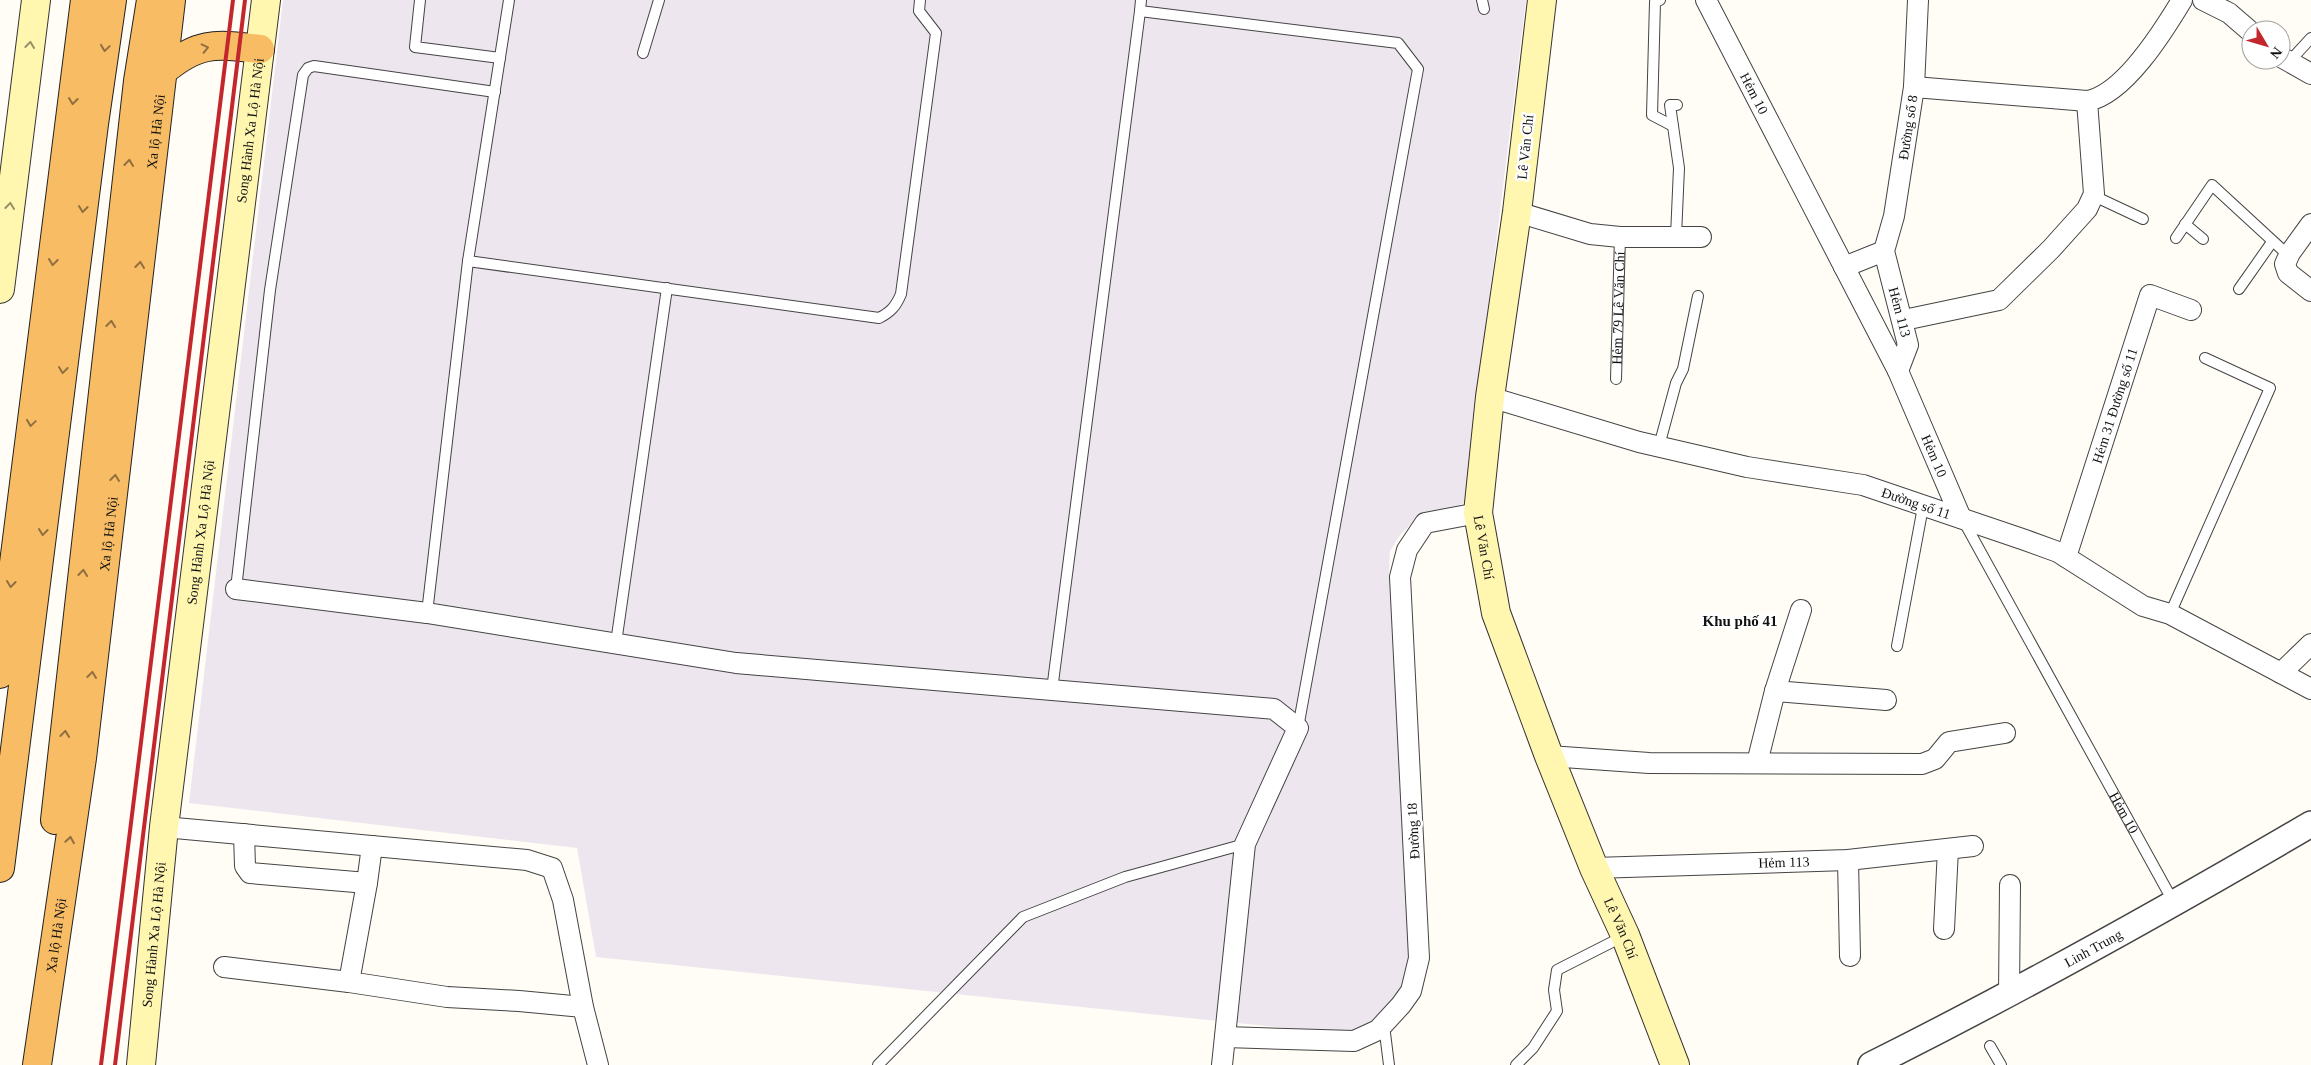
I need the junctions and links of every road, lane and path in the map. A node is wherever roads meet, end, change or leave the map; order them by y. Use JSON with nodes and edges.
{"nodes":[{"id":1,"x":16,"y":0,"type":"edge"},
{"id":2,"x":36,"y":0,"type":"edge"},
{"id":3,"x":85,"y":0,"type":"edge"},
{"id":4,"x":112,"y":0,"type":"edge"},
{"id":5,"x":152,"y":0,"type":"edge"},
{"id":6,"x":171,"y":0,"type":"edge"},
{"id":7,"x":266,"y":0,"type":"edge"},
{"id":8,"x":420,"y":0,"type":"edge"},
{"id":9,"x":509,"y":0,"type":"edge"},
{"id":10,"x":659,"y":0,"type":"edge"},
{"id":11,"x":920,"y":0,"type":"edge"},
{"id":12,"x":1141,"y":0,"type":"edge"},
{"id":13,"x":1542,"y":0,"type":"edge"},
{"id":14,"x":1660,"y":0,"type":"edge"},
{"id":15,"x":1706,"y":0,"type":"edge"},
{"id":16,"x":1918,"y":0,"type":"edge"},
{"id":17,"x":2182,"y":0,"type":"edge"},
{"id":18,"x":2203,"y":0,"type":"edge"},
{"id":19,"x":2232,"y":6,"type":"edge"},
{"id":20,"x":1140,"y":11,"type":"junction"},
{"id":21,"x":2242,"y":20,"type":"edge"},
{"id":22,"x":2311,"y":38,"type":"edge"},
{"id":23,"x":260,"y":48,"type":"junction"},
{"id":24,"x":643,"y":53,"type":"dead end"},
{"id":25,"x":2291,"y":54,"type":"edge"},
{"id":26,"x":500,"y":58,"type":"junction"},
{"id":27,"x":2291,"y":64,"type":"edge"},
{"id":28,"x":163,"y":71,"type":"junction"},
{"id":29,"x":2311,"y":74,"type":"edge"},
{"id":30,"x":1914,"y":87,"type":"junction"},
{"id":31,"x":494,"y":92,"type":"junction"},
{"id":32,"x":2087,"y":101,"type":"junction"},
{"id":33,"x":1677,"y":104,"type":"dead end"},
{"id":34,"x":1673,"y":126,"type":"junction"},
{"id":35,"x":0,"y":135,"type":"edge"},
{"id":36,"x":2094,"y":196,"type":"junction"},
{"id":37,"x":1517,"y":212,"type":"junction"},
{"id":38,"x":2143,"y":219,"type":"dead end"},
{"id":39,"x":2185,"y":224,"type":"junction"},
{"id":40,"x":2311,"y":224,"type":"edge"},
{"id":41,"x":1676,"y":236,"type":"junction"},
{"id":42,"x":1620,"y":237,"type":"junction"},
{"id":43,"x":1701,"y":237,"type":"dead end"},
{"id":44,"x":2176,"y":238,"type":"dead end"},
{"id":45,"x":2203,"y":239,"type":"dead end"},
{"id":46,"x":2272,"y":242,"type":"junction"},
{"id":47,"x":1884,"y":251,"type":"junction"},
{"id":48,"x":2288,"y":255,"type":"junction"},
{"id":49,"x":468,"y":261,"type":"junction"},
{"id":50,"x":1844,"y":266,"type":"junction"},
{"id":51,"x":667,"y":288,"type":"junction"},
{"id":52,"x":0,"y":289,"type":"edge"},
{"id":53,"x":2239,"y":289,"type":"dead end"},
{"id":54,"x":2311,"y":291,"type":"edge"},
{"id":55,"x":1698,"y":296,"type":"dead end"},
{"id":56,"x":2191,"y":310,"type":"dead end"},
{"id":57,"x":1904,"y":320,"type":"junction"},
{"id":58,"x":2205,"y":358,"type":"dead end"},
{"id":59,"x":1898,"y":371,"type":"junction"},
{"id":60,"x":1616,"y":379,"type":"dead end"},
{"id":61,"x":1490,"y":397,"type":"junction"},
{"id":62,"x":1659,"y":446,"type":"junction"},
{"id":63,"x":1923,"y":507,"type":"junction"},
{"id":64,"x":1478,"y":513,"type":"junction"},
{"id":65,"x":1961,"y":518,"type":"junction"},
{"id":66,"x":2066,"y":557,"type":"junction"},
{"id":67,"x":236,"y":589,"type":"joint"},
{"id":68,"x":1801,"y":610,"type":"dead end"},
{"id":69,"x":427,"y":613,"type":"junction"},
{"id":70,"x":2170,"y":614,"type":"junction"},
{"id":71,"x":616,"y":643,"type":"junction"},
{"id":72,"x":2311,"y":644,"type":"edge"},
{"id":73,"x":1897,"y":646,"type":"dead end"},
{"id":74,"x":2281,"y":673,"type":"junction"},
{"id":75,"x":0,"y":674,"type":"edge"},
{"id":76,"x":2311,"y":689,"type":"edge"},
{"id":77,"x":1052,"y":690,"type":"junction"},
{"id":78,"x":1775,"y":691,"type":"junction"},
{"id":79,"x":1886,"y":700,"type":"dead end"},
{"id":80,"x":1298,"y":728,"type":"junction"},
{"id":81,"x":2006,"y":733,"type":"dead end"},
{"id":82,"x":1549,"y":756,"type":"junction"},
{"id":83,"x":82,"y":758,"type":"junction"},
{"id":84,"x":1757,"y":763,"type":"junction"},
{"id":85,"x":57,"y":800,"type":"junction"},
{"id":86,"x":2311,"y":824,"type":"edge"},
{"id":87,"x":164,"y":827,"type":"junction"},
{"id":88,"x":244,"y":834,"type":"junction"},
{"id":89,"x":1245,"y":844,"type":"junction"},
{"id":90,"x":372,"y":846,"type":"junction"},
{"id":91,"x":1973,"y":846,"type":"dead end"},
{"id":92,"x":1948,"y":849,"type":"junction"},
{"id":93,"x":1848,"y":860,"type":"junction"},
{"id":94,"x":0,"y":868,"type":"edge"},
{"id":95,"x":1594,"y":868,"type":"junction"},
{"id":96,"x":367,"y":883,"type":"junction"},
{"id":97,"x":2010,"y":885,"type":"dead end"},
{"id":98,"x":2174,"y":904,"type":"junction"},
{"id":99,"x":1944,"y":930,"type":"dead end"},
{"id":100,"x":1625,"y":935,"type":"junction"},
{"id":101,"x":1850,"y":956,"type":"dead end"},
{"id":102,"x":224,"y":967,"type":"dead end"},
{"id":103,"x":33,"y":981,"type":"junction"},
{"id":104,"x":349,"y":982,"type":"junction"},
{"id":105,"x":2009,"y":996,"type":"junction"},
{"id":106,"x":583,"y":1007,"type":"junction"},
{"id":107,"x":44,"y":1009,"type":"junction"},
{"id":108,"x":1384,"y":1025,"type":"junction"},
{"id":109,"x":1226,"y":1037,"type":"junction"},
{"id":110,"x":1990,"y":1046,"type":"dead end"},
{"id":111,"x":23,"y":1065,"type":"edge"},
{"id":112,"x":36,"y":1065,"type":"edge"},
{"id":113,"x":141,"y":1065,"type":"edge"},
{"id":114,"x":598,"y":1065,"type":"edge"},
{"id":115,"x":878,"y":1065,"type":"edge"},
{"id":116,"x":1222,"y":1065,"type":"edge"},
{"id":117,"x":1389,"y":1065,"type":"edge"},
{"id":118,"x":1516,"y":1065,"type":"edge"},
{"id":119,"x":1675,"y":1065,"type":"edge"},
{"id":120,"x":1871,"y":1065,"type":"edge"},
{"id":121,"x":2001,"y":1065,"type":"edge"}],
"edges":[{"from":1,"to":35,"type":"main road"},
{"from":52,"to":2,"type":"main road","one_way":true},
{"from":3,"to":75,"type":"highway","one_way":true},
{"from":4,"to":94,"type":"highway","one_way":true},
{"from":85,"to":5,"type":"highway","name":"Xa lộ Hà Nội","one_way":true},
{"from":6,"to":28,"type":"highway","name":"Xa lộ Hà Nội"},
{"from":7,"to":23,"type":"main road","name":"Song Hành Xa Lộ Hà Nội"},
{"from":8,"to":26,"type":"lane"},
{"from":9,"to":26,"type":"lane"},
{"from":10,"to":24,"type":"lane"},
{"from":11,"to":51,"type":"lane"},
{"from":12,"to":20,"type":"lane"},
{"from":13,"to":37,"type":"main road","name":"Lê Văn Chí"},
{"from":14,"to":34,"type":"lane"},
{"from":15,"to":50,"type":"street","name":"Hẻm 10"},
{"from":16,"to":30,"type":"street","name":"Đường số 8"},
{"from":17,"to":32,"type":"street"},
{"from":18,"to":19,"type":"street"},
{"from":19,"to":21,"type":"street"},
{"from":20,"to":77,"type":"lane"},
{"from":20,"to":80,"type":"lane"},
{"from":22,"to":25,"type":"lane"},
{"from":28,"to":23,"type":"highway","one_way":true},
{"from":23,"to":87,"type":"main road","name":"Song Hành Xa Lộ Hà Nội"},
{"from":26,"to":31,"type":"lane"},
{"from":27,"to":29,"type":"street"},
{"from":83,"to":28,"type":"highway","name":"Xa lộ Hà Nội","one_way":true},
{"from":30,"to":32,"type":"street"},
{"from":30,"to":47,"type":"street","name":"Đường số 8"},
{"from":31,"to":49,"type":"lane"},
{"from":31,"to":67,"type":"lane"},
{"from":32,"to":36,"type":"street"},
{"from":33,"to":34,"type":"lane"},
{"from":34,"to":41,"type":"lane"},
{"from":36,"to":38,"type":"lane"},
{"from":36,"to":57,"type":"street"},
{"from":37,"to":42,"type":"street","name":"Hẻm 79 Lê Văn Chí"},
{"from":37,"to":61,"type":"main road","name":"Lê Văn Chí"},
{"from":39,"to":44,"type":"lane"},
{"from":39,"to":45,"type":"lane"},
{"from":39,"to":46,"type":"lane"},
{"from":40,"to":48,"type":"street"},
{"from":41,"to":42,"type":"street","name":"Hẻm 79 Lê Văn Chí"},
{"from":41,"to":43,"type":"street","name":"Hẻm 79 Lê Văn Chí"},
{"from":42,"to":60,"type":"lane","name":"Hẻm 79 Lê Văn Chí"},
{"from":46,"to":48,"type":"lane"},
{"from":46,"to":53,"type":"lane"},
{"from":47,"to":50,"type":"street"},
{"from":47,"to":57,"type":"street","name":"Hẻm 113"},
{"from":48,"to":54,"type":"street"},
{"from":49,"to":51,"type":"lane"},
{"from":49,"to":69,"type":"lane"},
{"from":50,"to":59,"type":"street","name":"Hẻm 10"},
{"from":51,"to":71,"type":"lane"},
{"from":55,"to":62,"type":"lane"},
{"from":56,"to":66,"type":"street","name":"Hẻm 31 Đường số 11"},
{"from":57,"to":59,"type":"street","name":"Hẻm 113"},
{"from":58,"to":70,"type":"lane"},
{"from":59,"to":65,"type":"street","name":"Hẻm 10"},
{"from":61,"to":62,"type":"street","name":"Đường số 11"},
{"from":61,"to":64,"type":"main road","name":"Lê Văn Chí"},
{"from":62,"to":63,"type":"street","name":"Đường số 11"},
{"from":63,"to":65,"type":"street","name":"Đường số 11"},
{"from":63,"to":73,"type":"lane"},
{"from":64,"to":82,"type":"main road","name":"Lê Văn Chí"},
{"from":64,"to":108,"type":"street","name":"Đường 18"},
{"from":65,"to":66,"type":"street","name":"Đường số 11"},
{"from":65,"to":98,"type":"lane","name":"Hẻm 10"},
{"from":66,"to":70,"type":"street","name":"Đường số 11"},
{"from":67,"to":69,"type":"street"},
{"from":68,"to":78,"type":"street"},
{"from":69,"to":71,"type":"street"},
{"from":70,"to":74,"type":"street","name":"Đường số 11"},
{"from":71,"to":77,"type":"street"},
{"from":72,"to":74,"type":"street"},
{"from":74,"to":76,"type":"street","name":"Đường số 11"},
{"from":77,"to":80,"type":"street"},
{"from":78,"to":79,"type":"street"},
{"from":78,"to":84,"type":"street"},
{"from":80,"to":89,"type":"street"},
{"from":81,"to":84,"type":"street"},
{"from":82,"to":84,"type":"street"},
{"from":82,"to":95,"type":"main road","name":"Lê Văn Chí"},
{"from":83,"to":85,"type":"highway"},
{"from":107,"to":83,"type":"highway","name":"Xa lộ Hà Nội","one_way":true},
{"from":85,"to":103,"type":"highway","name":"Xa lộ Hà Nội"},
{"from":86,"to":98,"type":"street","name":"Linh Trung"},
{"from":87,"to":88,"type":"street"},
{"from":87,"to":113,"type":"main road","name":"Song Hành Xa Lộ Hà Nội"},
{"from":88,"to":90,"type":"street"},
{"from":88,"to":96,"type":"street"},
{"from":89,"to":109,"type":"street"},
{"from":89,"to":115,"type":"lane"},
{"from":90,"to":96,"type":"street"},
{"from":90,"to":106,"type":"street"},
{"from":91,"to":92,"type":"street","name":"Hẻm 113"},
{"from":92,"to":93,"type":"street","name":"Hẻm 113"},
{"from":92,"to":99,"type":"street"},
{"from":93,"to":95,"type":"street","name":"Hẻm 113"},
{"from":93,"to":101,"type":"street"},
{"from":95,"to":100,"type":"main road","name":"Lê Văn Chí"},
{"from":96,"to":104,"type":"street"},
{"from":97,"to":105,"type":"street"},
{"from":98,"to":105,"type":"street","name":"Linh Trung"},
{"from":100,"to":118,"type":"lane"},
{"from":100,"to":119,"type":"main road","name":"Lê Văn Chí"},
{"from":102,"to":104,"type":"street"},
{"from":103,"to":107,"type":"highway"},
{"from":103,"to":111,"type":"highway","name":"Xa lộ Hà Nội"},
{"from":104,"to":106,"type":"street"},
{"from":105,"to":120,"type":"street","name":"Linh Trung"},
{"from":106,"to":114,"type":"street"},
{"from":107,"to":112,"type":"highway","name":"Xa lộ Hà Nội"},
{"from":108,"to":109,"type":"street","name":"Đường 18"},
{"from":108,"to":117,"type":"lane"},
{"from":109,"to":116,"type":"street"},
{"from":110,"to":121,"type":"lane"}]}
